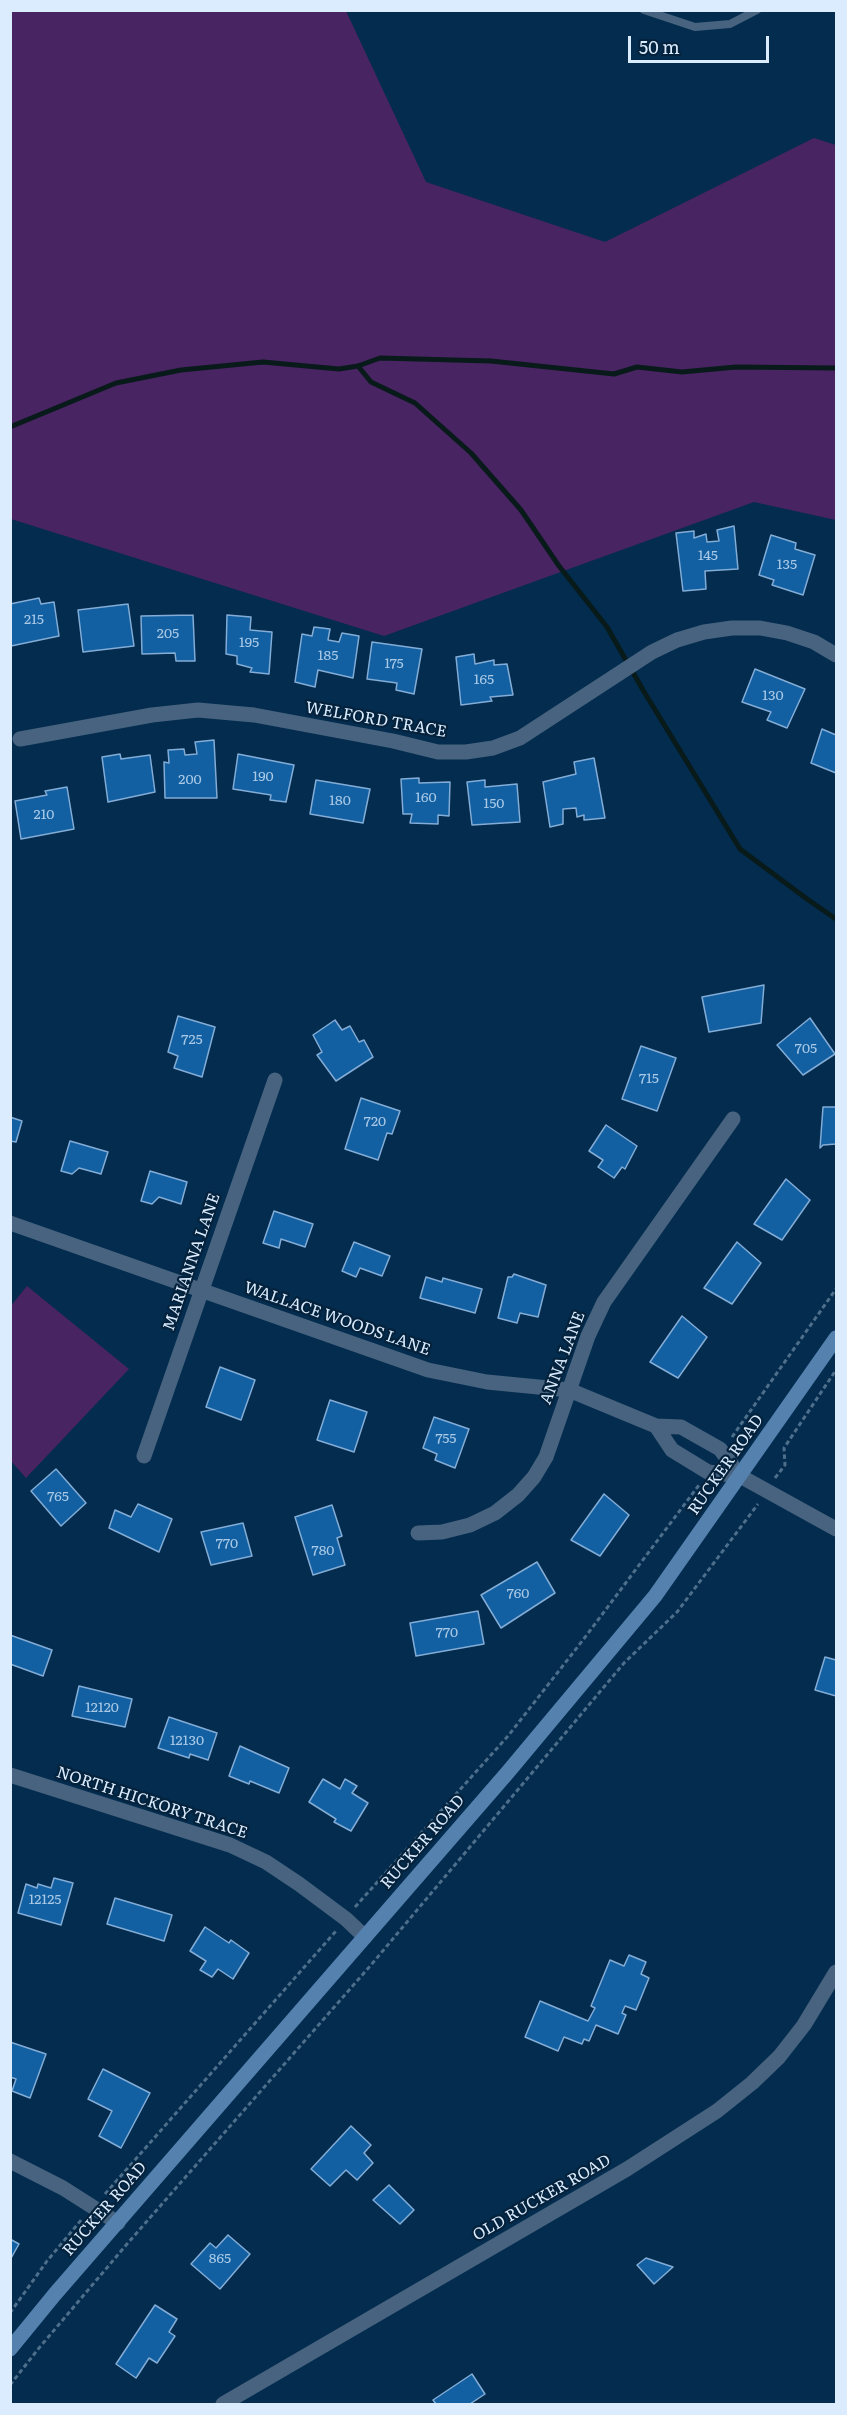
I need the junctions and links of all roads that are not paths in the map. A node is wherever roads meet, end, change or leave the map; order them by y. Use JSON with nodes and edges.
{"nodes":[{"id":1,"x":644,"y":10,"type":"edge"},
{"id":2,"x":757,"y":10,"type":"edge"},
{"id":3,"x":837,"y":655,"type":"edge"},
{"id":4,"x":20,"y":739,"type":"dead end"},
{"id":5,"x":275,"y":1080,"type":"dead end"},
{"id":6,"x":733,"y":1119,"type":"dead end"},
{"id":7,"x":10,"y":1222,"type":"edge"},
{"id":8,"x":201,"y":1290,"type":"junction"},
{"id":9,"x":837,"y":1338,"type":"edge"},
{"id":10,"x":569,"y":1390,"type":"junction"},
{"id":11,"x":657,"y":1426,"type":"junction"},
{"id":12,"x":144,"y":1456,"type":"dead end"},
{"id":13,"x":740,"y":1476,"type":"junction"},
{"id":14,"x":837,"y":1529,"type":"edge"},
{"id":15,"x":418,"y":1533,"type":"dead end"},
{"id":16,"x":10,"y":1775,"type":"edge"},
{"id":17,"x":365,"y":1937,"type":"junction"},
{"id":18,"x":837,"y":1972,"type":"edge"},
{"id":19,"x":10,"y":2161,"type":"edge"},
{"id":20,"x":118,"y":2223,"type":"junction"},
{"id":21,"x":10,"y":2349,"type":"edge"},
{"id":22,"x":223,"y":2404,"type":"edge"}],
"edges":[{"from":1,"to":2,"type":"lane"},
{"from":3,"to":4,"type":"street","name":"WELFORD TRACE"},
{"from":5,"to":8,"type":"street","name":"MARIANNA LANE"},
{"from":6,"to":10,"type":"street","name":"ANNA LANE"},
{"from":7,"to":8,"type":"street","name":"WALLACE WOODS LANE"},
{"from":8,"to":10,"type":"street","name":"WALLACE WOODS LANE"},
{"from":8,"to":12,"type":"street","name":"MARIANNA LANE"},
{"from":9,"to":13,"type":"main road","name":"RUCKER ROAD"},
{"from":10,"to":11,"type":"street","name":"WALLACE WOODS LANE"},
{"from":10,"to":15,"type":"street","name":"ANNA LANE"},
{"from":11,"to":13,"type":"street","name":"WALLACE WOODS LANE"},
{"from":11,"to":13,"type":"street"},
{"from":13,"to":14,"type":"street"},
{"from":13,"to":17,"type":"main road","name":"RUCKER ROAD"},
{"from":16,"to":17,"type":"street","name":"NORTH HICKORY TRACE"},
{"from":17,"to":20,"type":"main road","name":"RUCKER ROAD"},
{"from":18,"to":22,"type":"street","name":"OLD RUCKER ROAD"},
{"from":19,"to":20,"type":"street"},
{"from":20,"to":21,"type":"main road","name":"RUCKER ROAD"}]}
